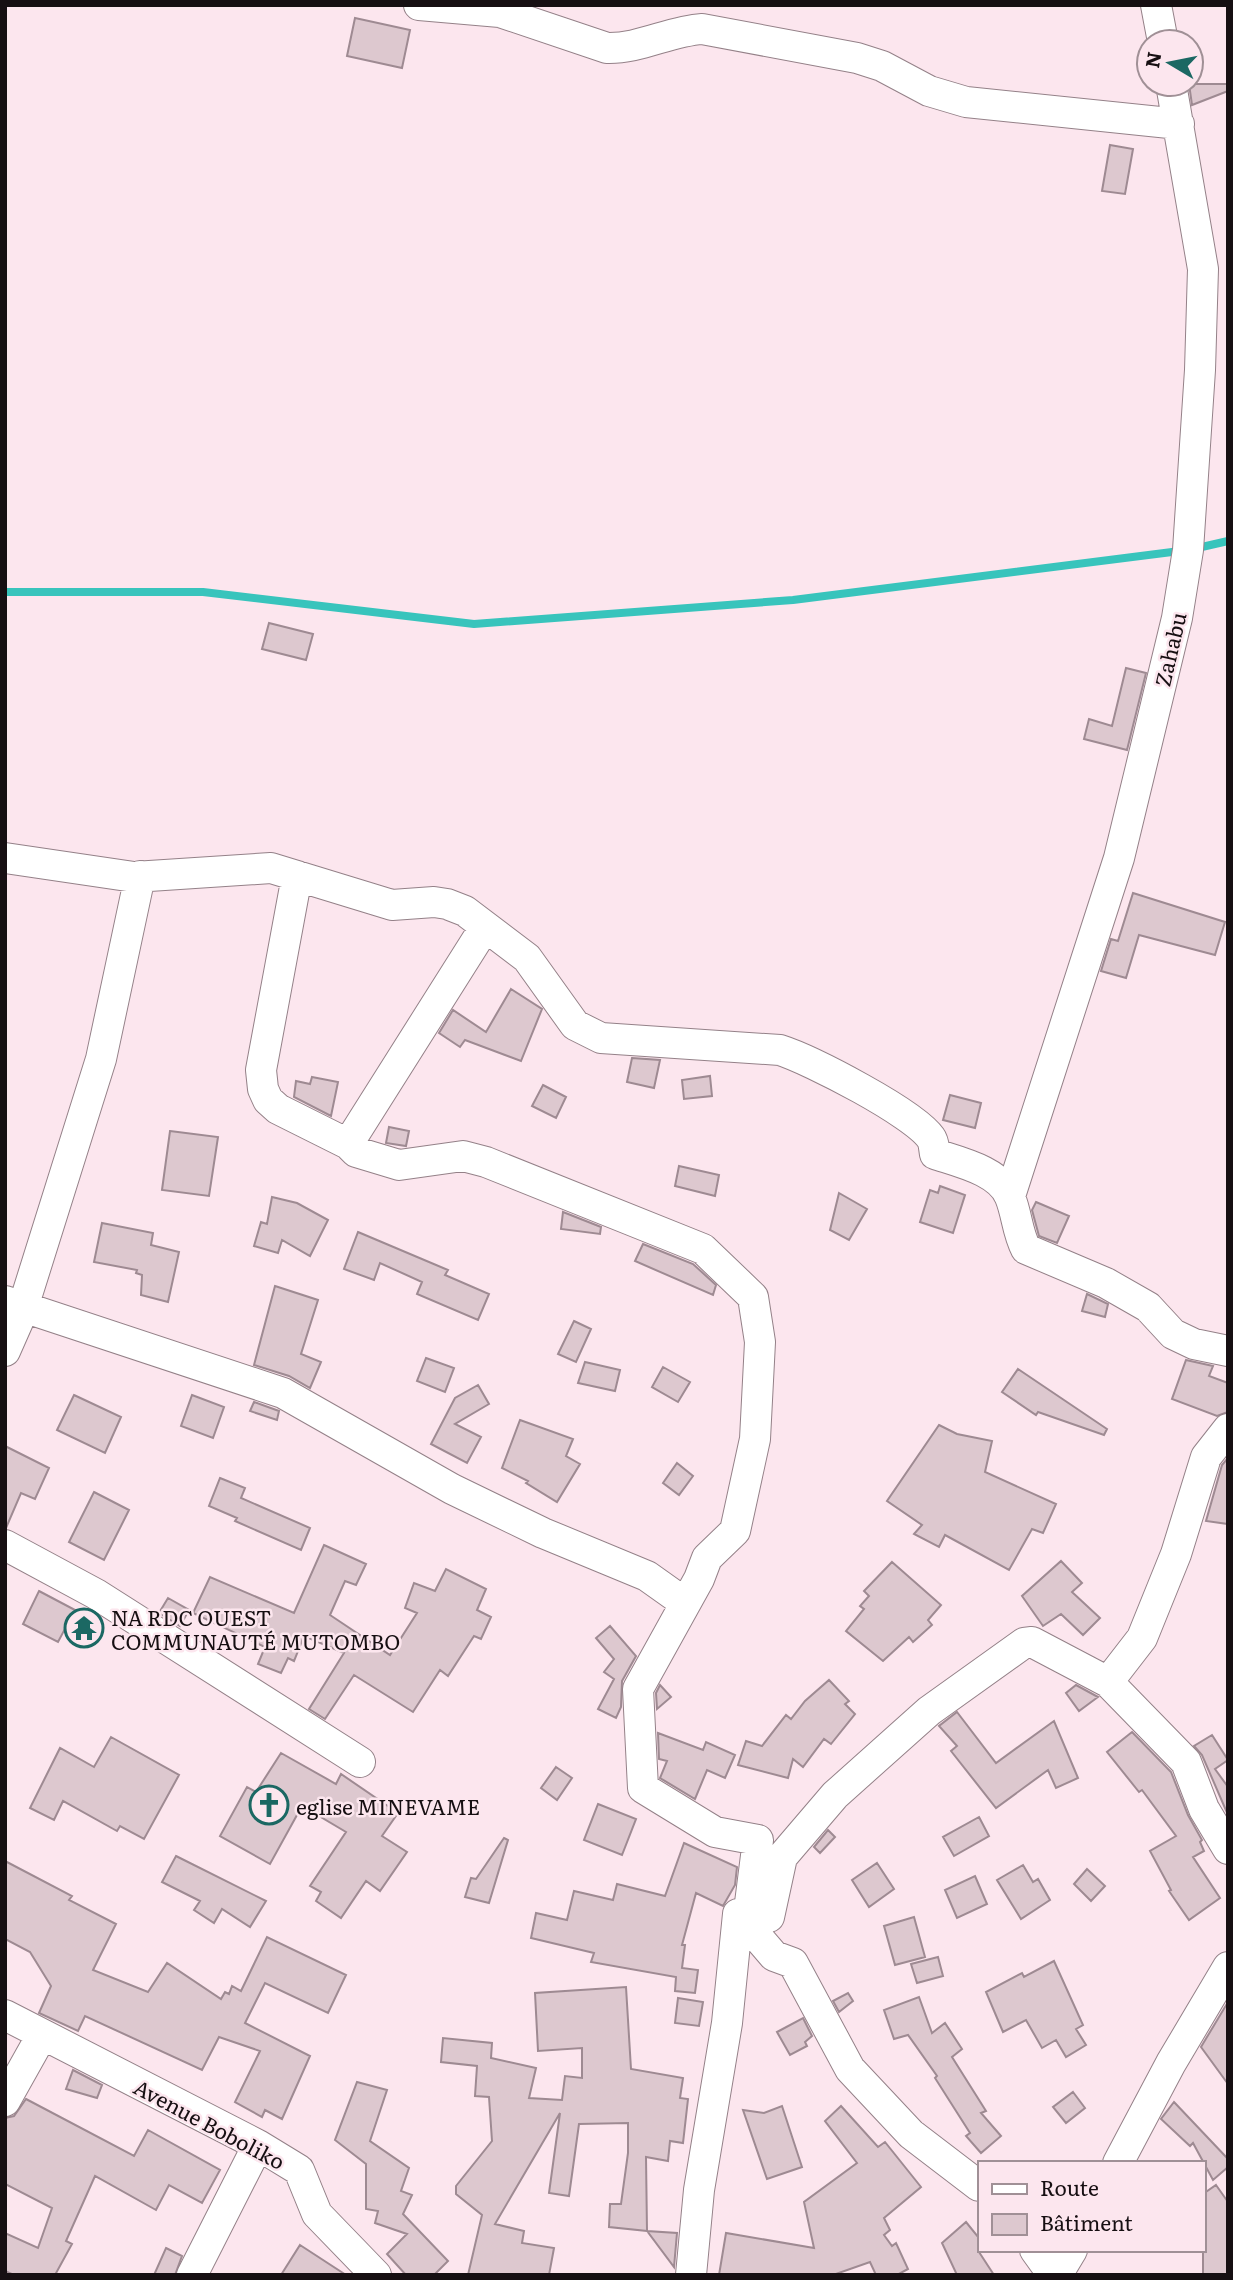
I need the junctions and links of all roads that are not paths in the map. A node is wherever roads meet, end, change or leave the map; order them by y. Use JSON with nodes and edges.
{"nodes":[{"id":1,"x":419,"y":5,"type":"edge"},
{"id":2,"x":1156,"y":5,"type":"edge"},
{"id":3,"x":1160,"y":28,"type":"edge"},
{"id":4,"x":1174,"y":98,"type":"edge"},
{"id":5,"x":1179,"y":124,"type":"junction"},
{"id":6,"x":5,"y":858,"type":"edge"},
{"id":7,"x":140,"y":876,"type":"junction"},
{"id":8,"x":297,"y":876,"type":"junction"},
{"id":9,"x":485,"y":927,"type":"junction"},
{"id":10,"x":348,"y":1144,"type":"junction"},
{"id":11,"x":1010,"y":1196,"type":"junction"},
{"id":12,"x":14,"y":1304,"type":"edge"},
{"id":13,"x":5,"y":1351,"type":"edge"},
{"id":14,"x":1228,"y":1351,"type":"edge"},
{"id":15,"x":1228,"y":1429,"type":"edge"},
{"id":16,"x":5,"y":1545,"type":"edge"},
{"id":17,"x":685,"y":1603,"type":"junction"},
{"id":18,"x":1108,"y":1682,"type":"junction"},
{"id":19,"x":360,"y":1762,"type":"dead end"},
{"id":20,"x":1228,"y":1849,"type":"edge"},
{"id":21,"x":1228,"y":1967,"type":"edge"},
{"id":22,"x":5,"y":2015,"type":"edge"},
{"id":23,"x":42,"y":2035,"type":"junction"},
{"id":24,"x":5,"y":2101,"type":"edge"},
{"id":25,"x":258,"y":2145,"type":"junction"},
{"id":26,"x":1119,"y":2161,"type":"edge"},
{"id":27,"x":978,"y":2185,"type":"edge"},
{"id":28,"x":1037,"y":2252,"type":"edge"},
{"id":29,"x":1071,"y":2252,"type":"edge"},
{"id":30,"x":192,"y":2275,"type":"edge"},
{"id":31,"x":376,"y":2275,"type":"edge"},
{"id":32,"x":691,"y":2275,"type":"edge"},
{"id":33,"x":1055,"y":2275,"type":"edge"}],
"edges":[{"from":1,"to":5,"type":"street"},
{"from":2,"to":3,"type":"street"},
{"from":4,"to":5,"type":"street","name":"Zahabu"},
{"from":5,"to":11,"type":"street","name":"Zahabu"},
{"from":6,"to":7,"type":"street"},
{"from":7,"to":8,"type":"street"},
{"from":7,"to":12,"type":"street"},
{"from":8,"to":9,"type":"street"},
{"from":8,"to":10,"type":"street"},
{"from":9,"to":10,"type":"street"},
{"from":9,"to":11,"type":"street"},
{"from":10,"to":17,"type":"street"},
{"from":11,"to":14,"type":"street"},
{"from":12,"to":13,"type":"street"},
{"from":12,"to":17,"type":"street"},
{"from":15,"to":18,"type":"street"},
{"from":16,"to":19,"type":"street"},
{"from":17,"to":18,"type":"street"},
{"from":18,"to":20,"type":"street"},
{"from":21,"to":26,"type":"street"},
{"from":22,"to":23,"type":"street","name":"Avenue Boboliko"},
{"from":23,"to":24,"type":"street"},
{"from":23,"to":25,"type":"street","name":"Avenue Boboliko"},
{"from":25,"to":30,"type":"street"},
{"from":25,"to":31,"type":"street","name":"Avenue Boboliko"},
{"from":27,"to":32,"type":"street"},
{"from":28,"to":33,"type":"street"},
{"from":29,"to":33,"type":"street"}]}
